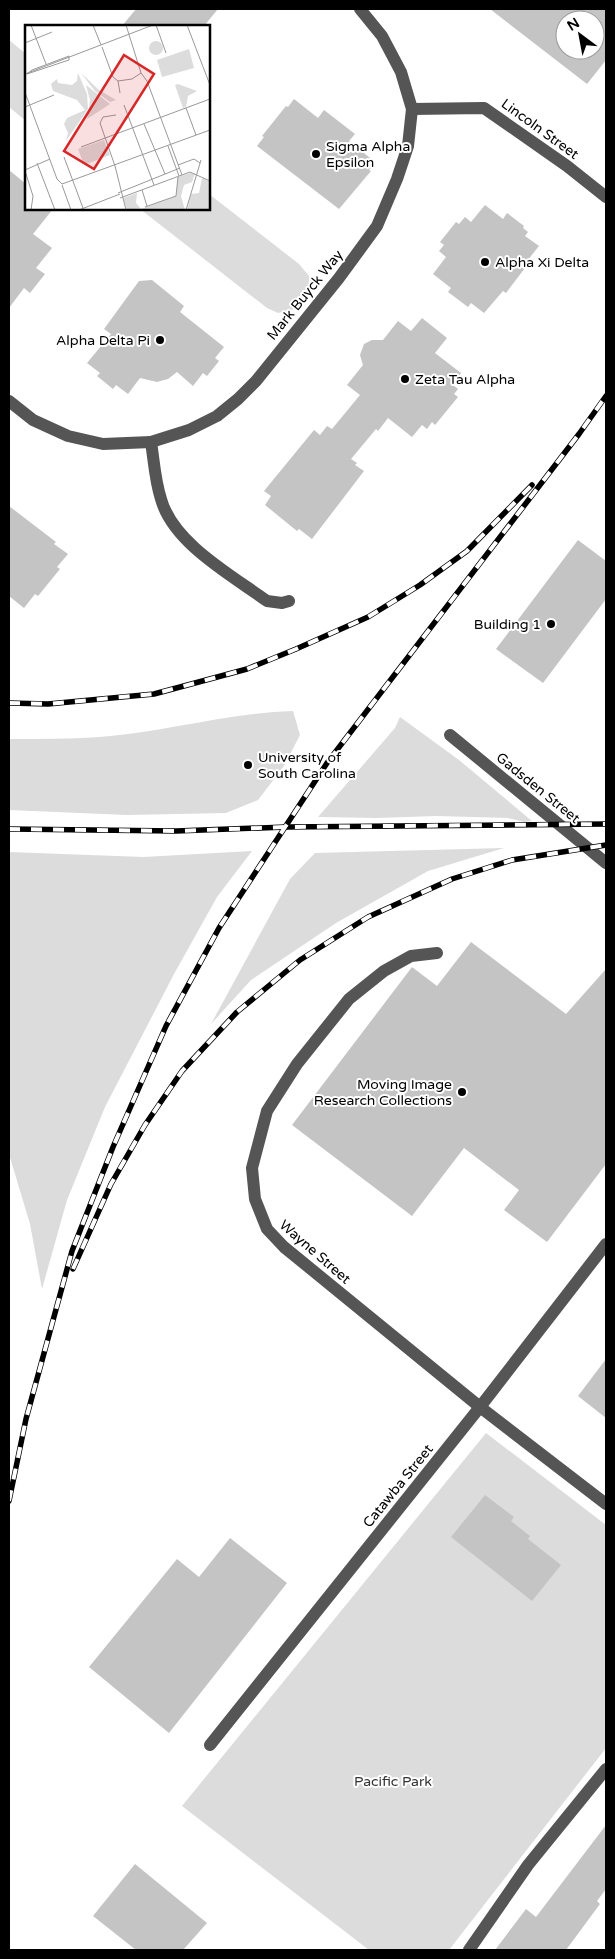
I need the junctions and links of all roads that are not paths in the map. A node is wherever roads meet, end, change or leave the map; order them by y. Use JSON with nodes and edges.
{"nodes":[{"id":1,"x":360,"y":9,"type":"edge"},
{"id":2,"x":412,"y":109,"type":"junction"},
{"id":3,"x":606,"y":197,"type":"edge"},
{"id":4,"x":9,"y":401,"type":"edge"},
{"id":5,"x":151,"y":442,"type":"junction"},
{"id":6,"x":289,"y":601,"type":"dead end"},
{"id":7,"x":450,"y":735,"type":"dead end"},
{"id":8,"x":606,"y":863,"type":"edge"},
{"id":9,"x":438,"y":953,"type":"dead end"},
{"id":10,"x":606,"y":1244,"type":"edge"},
{"id":11,"x":480,"y":1407,"type":"junction"},
{"id":12,"x":606,"y":1504,"type":"edge"},
{"id":13,"x":210,"y":1745,"type":"dead end"},
{"id":14,"x":606,"y":1769,"type":"edge"},
{"id":15,"x":469,"y":1950,"type":"edge"}],
"edges":[{"from":1,"to":2,"type":"street"},
{"from":2,"to":3,"type":"street","name":"Lincoln Street"},
{"from":2,"to":5,"type":"street","name":"Mark Buyck Way"},
{"from":4,"to":5,"type":"street"},
{"from":5,"to":6,"type":"street"},
{"from":7,"to":8,"type":"street","name":"Gadsden Street"},
{"from":9,"to":11,"type":"street","name":"Wayne Street"},
{"from":10,"to":11,"type":"street","name":"Catawba Street"},
{"from":11,"to":12,"type":"street","name":"Wayne Street"},
{"from":11,"to":13,"type":"street","name":"Catawba Street"},
{"from":14,"to":15,"type":"street"}]}
